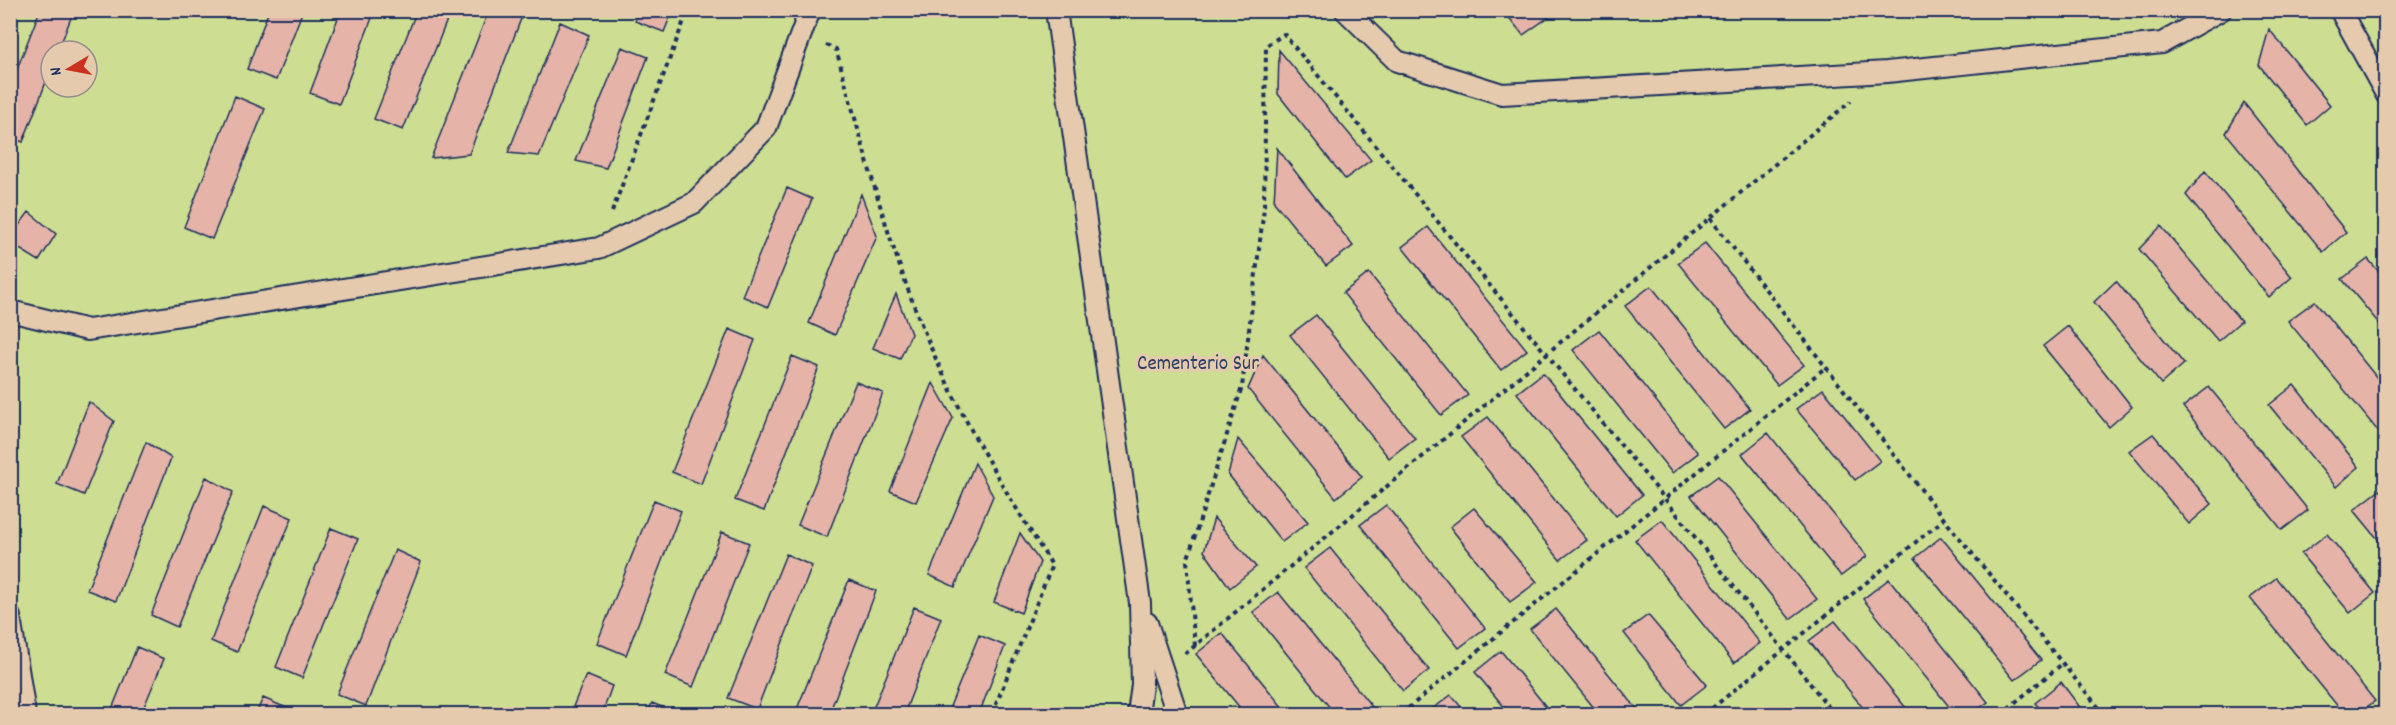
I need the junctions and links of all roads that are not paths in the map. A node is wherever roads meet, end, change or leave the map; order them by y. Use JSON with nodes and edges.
{"nodes":[{"id":1,"x":810,"y":10,"type":"edge"},
{"id":2,"x":1056,"y":10,"type":"edge"},
{"id":3,"x":1346,"y":10,"type":"edge"},
{"id":4,"x":2221,"y":10,"type":"edge"},
{"id":5,"x":2340,"y":10,"type":"edge"},
{"id":6,"x":2385,"y":94,"type":"edge"},
{"id":7,"x":10,"y":311,"type":"edge"},
{"id":8,"x":1140,"y":603,"type":"junction"},
{"id":9,"x":10,"y":617,"type":"edge"},
{"id":10,"x":25,"y":714,"type":"edge"},
{"id":11,"x":1138,"y":714,"type":"edge"},
{"id":12,"x":1177,"y":714,"type":"edge"}],
"edges":[{"from":1,"to":7,"type":"lane"},
{"from":2,"to":8,"type":"lane"},
{"from":3,"to":4,"type":"lane"},
{"from":5,"to":6,"type":"lane"},
{"from":8,"to":11,"type":"lane"},
{"from":8,"to":12,"type":"lane"},
{"from":9,"to":10,"type":"lane"}]}
